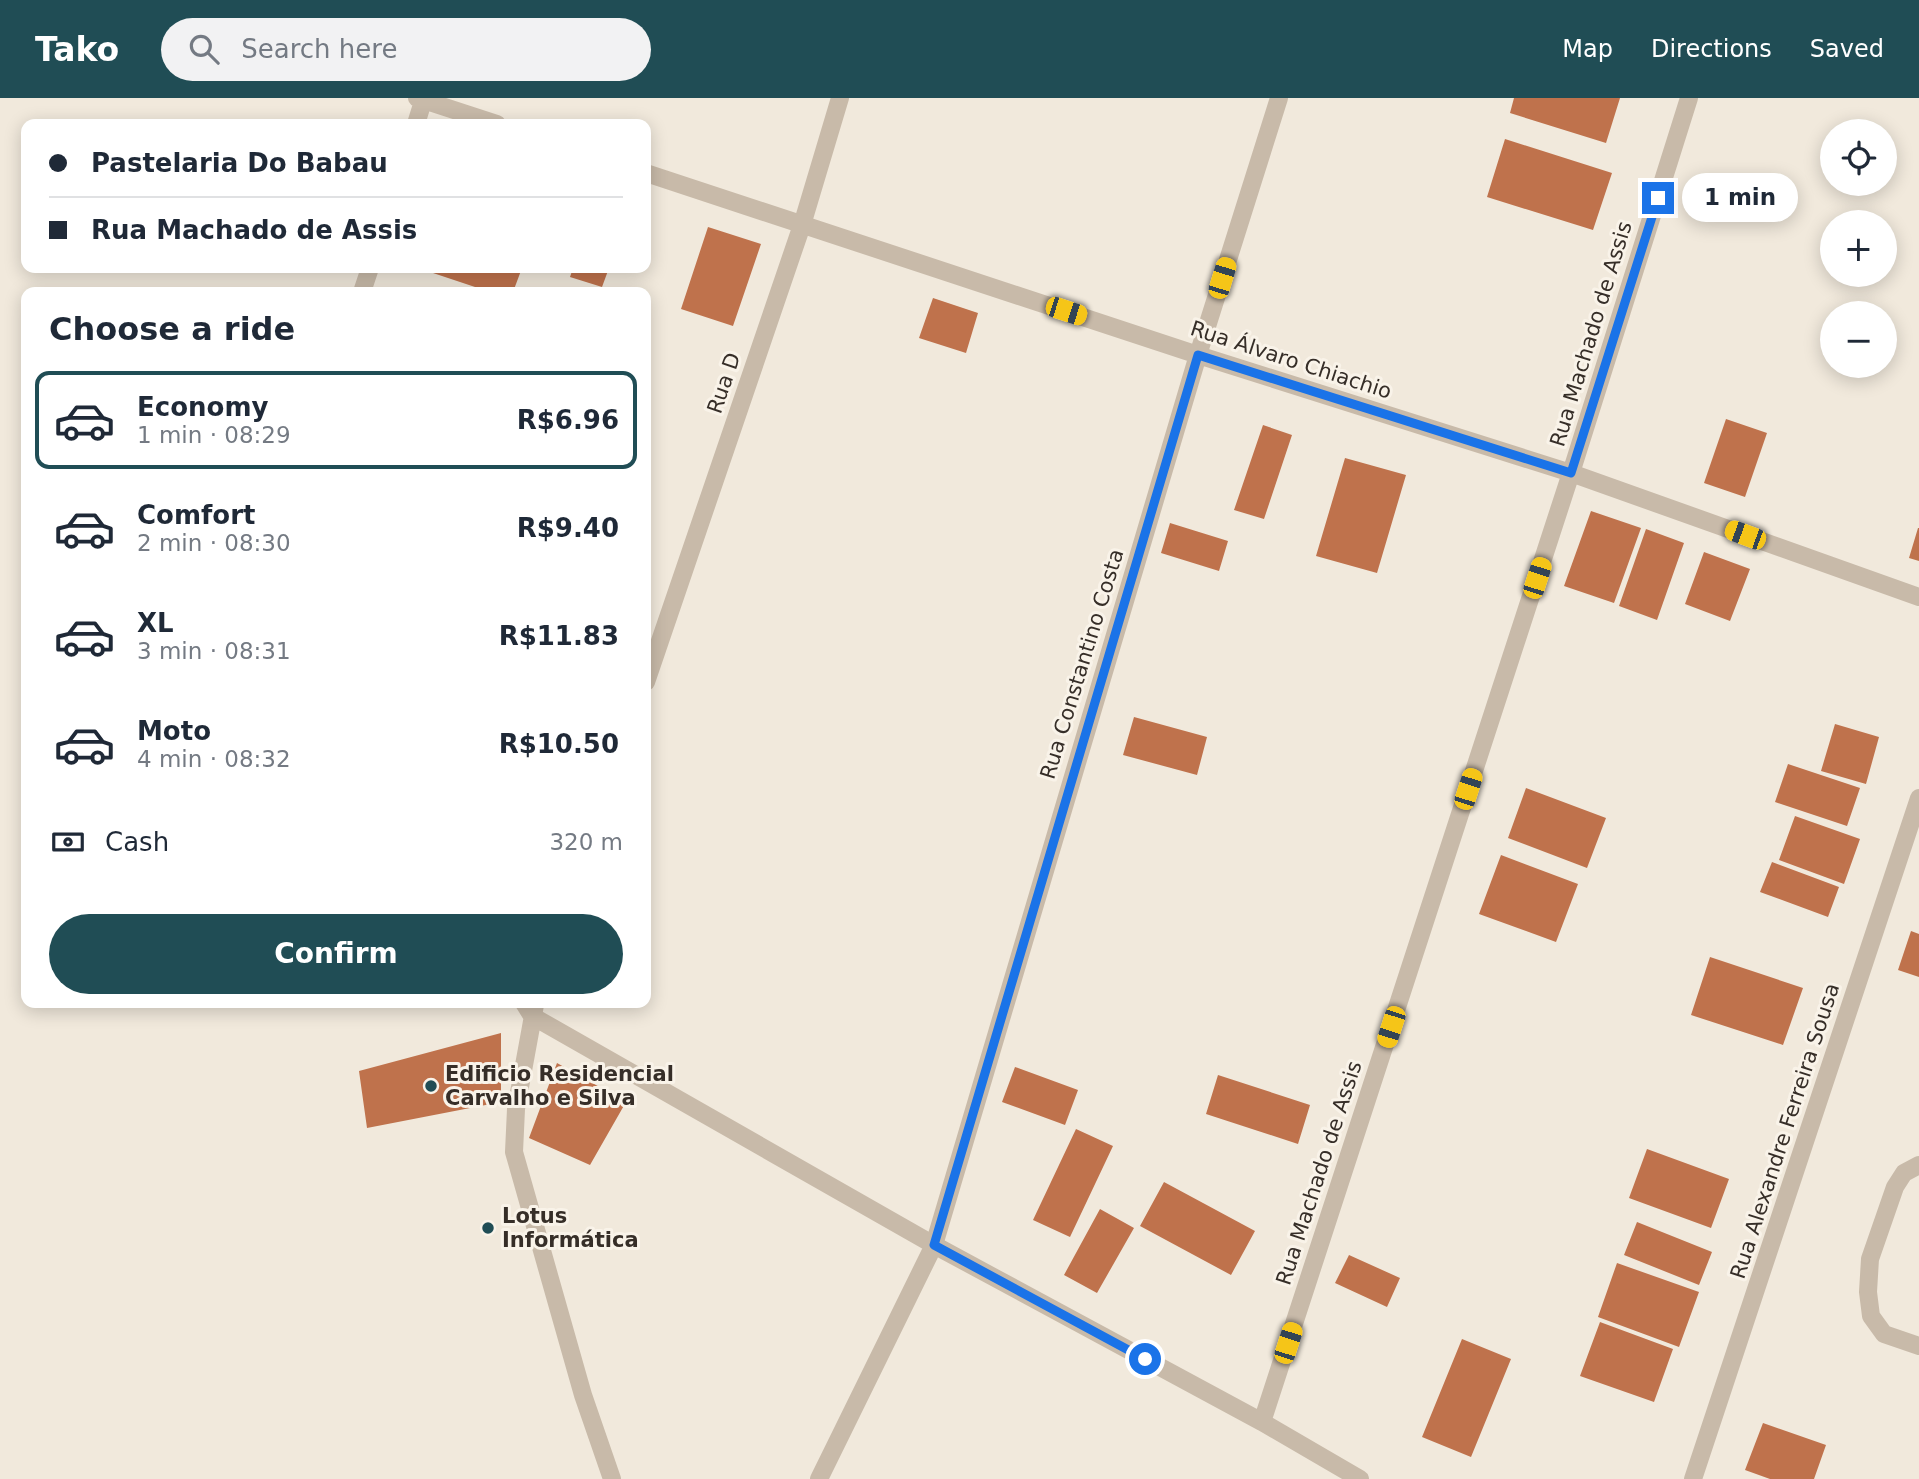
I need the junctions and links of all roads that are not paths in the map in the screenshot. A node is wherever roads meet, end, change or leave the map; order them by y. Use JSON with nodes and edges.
{"nodes":[{"id":1,"x":840,"y":98,"type":"edge"},
{"id":2,"x":1279,"y":98,"type":"edge"},
{"id":3,"x":1689,"y":98,"type":"edge"},
{"id":4,"x":422,"y":99,"type":"edge"},
{"id":5,"x":417,"y":119,"type":"edge"},
{"id":6,"x":482,"y":119,"type":"edge"},
{"id":7,"x":651,"y":175,"type":"edge"},
{"id":8,"x":802,"y":225,"type":"junction"},
{"id":9,"x":1198,"y":355,"type":"junction"},
{"id":10,"x":1571,"y":473,"type":"junction"},
{"id":11,"x":1919,"y":597,"type":"edge"},
{"id":12,"x":651,"y":667,"type":"edge"},
{"id":13,"x":1919,"y":798,"type":"edge"},
{"id":14,"x":1915,"y":823,"type":"edge"},
{"id":15,"x":530,"y":1008,"type":"edge"},
{"id":16,"x":532,"y":1008,"type":"edge"},
{"id":17,"x":1919,"y":1166,"type":"edge"},
{"id":18,"x":934,"y":1245,"type":"junction"},
{"id":19,"x":1919,"y":1346,"type":"edge"},
{"id":20,"x":1262,"y":1422,"type":"junction"},
{"id":21,"x":612,"y":1479,"type":"edge"},
{"id":22,"x":819,"y":1479,"type":"edge"},
{"id":23,"x":1358,"y":1479,"type":"edge"},
{"id":24,"x":1693,"y":1479,"type":"edge"}],
"edges":[{"from":1,"to":8,"type":"street","name":"Rua D"},
{"from":2,"to":9,"type":"street","name":"Rua Constantino Costa"},
{"from":3,"to":10,"type":"street","name":"Rua Machado de Assis"},
{"from":4,"to":5,"type":"street"},
{"from":4,"to":6,"type":"street"},
{"from":7,"to":8,"type":"street","name":"Rua Álvaro Chiachio"},
{"from":8,"to":9,"type":"street","name":"Rua Álvaro Chiachio"},
{"from":8,"to":12,"type":"street","name":"Rua D"},
{"from":9,"to":10,"type":"street","name":"Rua Álvaro Chiachio"},
{"from":9,"to":18,"type":"street","name":"Rua Constantino Costa"},
{"from":10,"to":11,"type":"street","name":"Rua Álvaro Chiachio"},
{"from":10,"to":20,"type":"street","name":"Rua Machado de Assis"},
{"from":13,"to":14,"type":"street","name":"Rua Alexandre Ferreira Sousa"},
{"from":14,"to":24,"type":"street","name":"Rua Alexandre Ferreira Sousa"},
{"from":15,"to":21,"type":"street"},
{"from":16,"to":18,"type":"street"},
{"from":17,"to":19,"type":"street"},
{"from":18,"to":20,"type":"street"},
{"from":18,"to":22,"type":"street","name":"Rua Constantino Costa"},
{"from":20,"to":23,"type":"street"}]}
